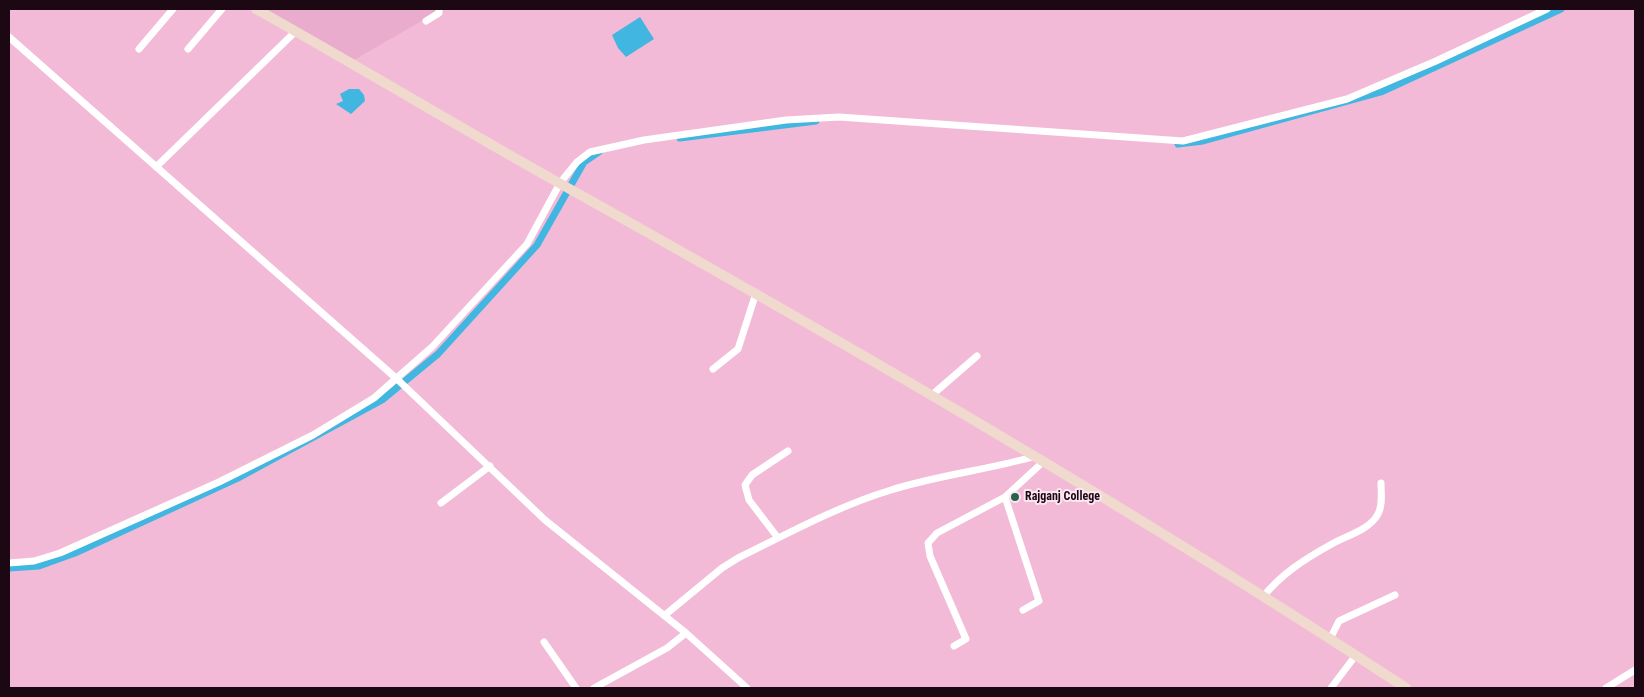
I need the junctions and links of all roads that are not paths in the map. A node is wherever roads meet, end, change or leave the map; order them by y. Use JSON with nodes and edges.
{"nodes":[{"id":1,"x":173,"y":9,"type":"edge"},
{"id":2,"x":222,"y":9,"type":"edge"},
{"id":3,"x":256,"y":9,"type":"edge"},
{"id":4,"x":439,"y":9,"type":"edge"},
{"id":5,"x":1547,"y":9,"type":"edge"},
{"id":6,"x":426,"y":21,"type":"dead end"},
{"id":7,"x":296,"y":31,"type":"junction"},
{"id":8,"x":9,"y":37,"type":"edge"},
{"id":9,"x":139,"y":49,"type":"dead end"},
{"id":10,"x":188,"y":49,"type":"dead end"},
{"id":11,"x":156,"y":167,"type":"junction"},
{"id":12,"x":565,"y":187,"type":"junction"},
{"id":13,"x":756,"y":293,"type":"junction"},
{"id":14,"x":977,"y":356,"type":"dead end"},
{"id":15,"x":713,"y":369,"type":"dead end"},
{"id":16,"x":400,"y":383,"type":"junction"},
{"id":17,"x":932,"y":396,"type":"junction"},
{"id":18,"x":788,"y":451,"type":"dead end"},
{"id":19,"x":1040,"y":459,"type":"junction"},
{"id":20,"x":490,"y":466,"type":"junction"},
{"id":21,"x":1381,"y":483,"type":"dead end"},
{"id":22,"x":1005,"y":497,"type":"junction"},
{"id":23,"x":441,"y":503,"type":"dead end"},
{"id":24,"x":778,"y":538,"type":"junction"},
{"id":25,"x":9,"y":564,"type":"edge"},
{"id":26,"x":1394,"y":594,"type":"dead end"},
{"id":27,"x":1263,"y":597,"type":"junction"},
{"id":28,"x":1023,"y":610,"type":"dead end"},
{"id":29,"x":665,"y":615,"type":"junction"},
{"id":30,"x":686,"y":633,"type":"junction"},
{"id":31,"x":1330,"y":639,"type":"junction"},
{"id":32,"x":544,"y":642,"type":"dead end"},
{"id":33,"x":954,"y":646,"type":"dead end"},
{"id":34,"x":1356,"y":655,"type":"junction"},
{"id":35,"x":1635,"y":670,"type":"edge"},
{"id":36,"x":576,"y":688,"type":"edge"},
{"id":37,"x":594,"y":688,"type":"edge"},
{"id":38,"x":747,"y":688,"type":"edge"},
{"id":39,"x":1331,"y":688,"type":"edge"},
{"id":40,"x":1406,"y":688,"type":"edge"},
{"id":41,"x":1606,"y":688,"type":"edge"}],
"edges":[{"from":1,"to":9,"type":"street"},
{"from":2,"to":10,"type":"street"},
{"from":3,"to":7,"type":"street"},
{"from":4,"to":6,"type":"street"},
{"from":5,"to":12,"type":"street"},
{"from":7,"to":11,"type":"street"},
{"from":7,"to":12,"type":"street"},
{"from":8,"to":11,"type":"street"},
{"from":11,"to":16,"type":"street"},
{"from":12,"to":13,"type":"street"},
{"from":12,"to":16,"type":"street"},
{"from":13,"to":15,"type":"street"},
{"from":13,"to":17,"type":"street"},
{"from":14,"to":17,"type":"street"},
{"from":16,"to":20,"type":"street"},
{"from":16,"to":25,"type":"street"},
{"from":17,"to":19,"type":"street"},
{"from":18,"to":24,"type":"street"},
{"from":19,"to":22,"type":"street"},
{"from":19,"to":24,"type":"street"},
{"from":19,"to":27,"type":"street"},
{"from":20,"to":23,"type":"street"},
{"from":20,"to":29,"type":"street"},
{"from":21,"to":27,"type":"street"},
{"from":22,"to":28,"type":"street"},
{"from":22,"to":33,"type":"street"},
{"from":24,"to":29,"type":"street"},
{"from":26,"to":31,"type":"street"},
{"from":27,"to":31,"type":"street"},
{"from":29,"to":30,"type":"street"},
{"from":30,"to":37,"type":"street"},
{"from":30,"to":38,"type":"street"},
{"from":31,"to":34,"type":"street"},
{"from":32,"to":36,"type":"street"},
{"from":34,"to":39,"type":"street"},
{"from":34,"to":40,"type":"street"},
{"from":35,"to":41,"type":"street"}]}
